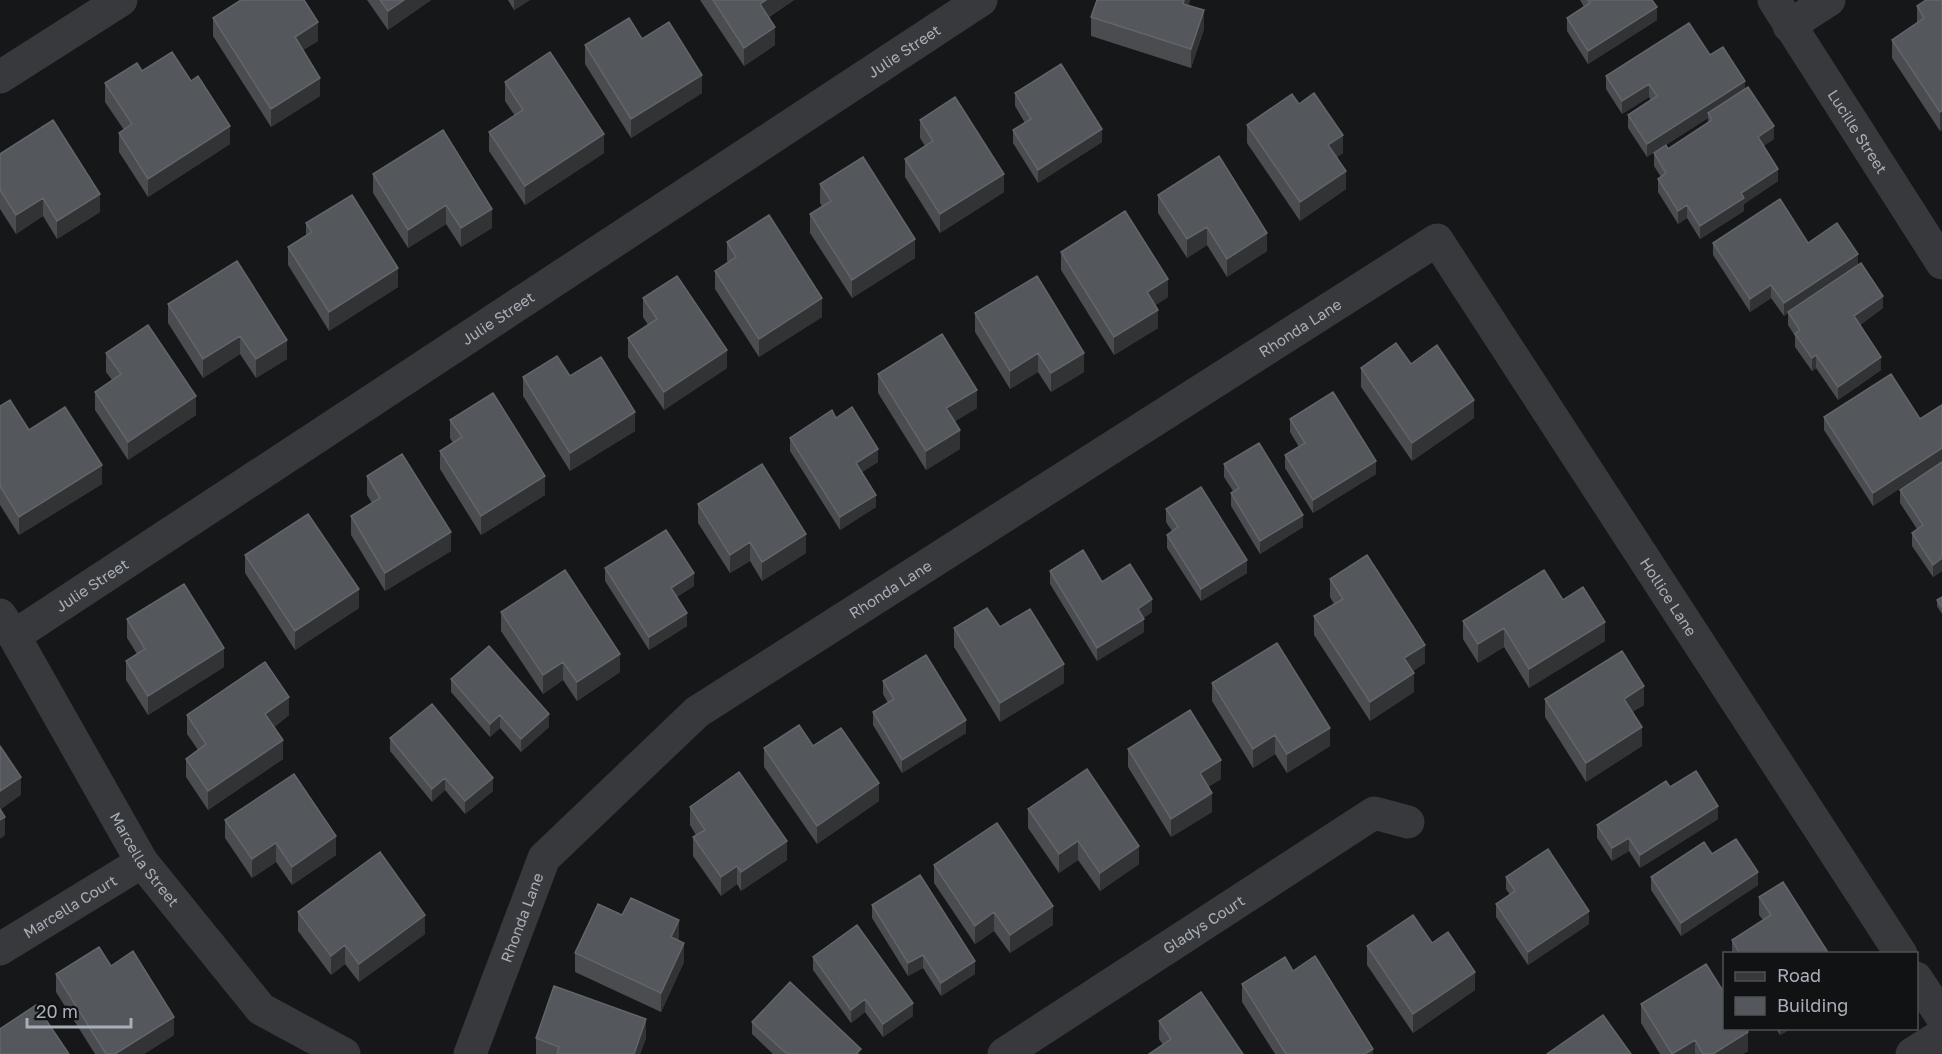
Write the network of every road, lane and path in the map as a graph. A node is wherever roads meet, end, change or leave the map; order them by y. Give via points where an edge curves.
1 (120, 0) edge
2 (981, 0) edge
3 (1829, 0) edge
4 (1781, 13) edge
5 (0, 77) edge
6 (1437, 240) joint
7 (1942, 263) edge
8 (7, 626) edge
9 (1408, 822) dead end
10 (142, 862) junction
11 (0, 949) edge
12 (1900, 952) edge
13 (1918, 980) edge
14 (1942, 1017) edge
15 (1942, 1035) edge
16 (344, 1054) edge
17 (470, 1054) edge
18 (1004, 1054) edge
19 (1912, 1054) edge

1 - 5 street
2 - 8 street, Julie Street
3 - 4 street
4 - 7 street, Lucille Street
6 - 12 street, Hollice Lane
6 - 17 street, Rhonda Lane via 697,712 543,858
8 - 10 street, Marcella Street
9 - 18 street, Gladys Court via 1374,813
10 - 11 street, Marcella Court
10 - 16 street, Marcella Street via 261,1009
13 - 14 street
15 - 19 street

